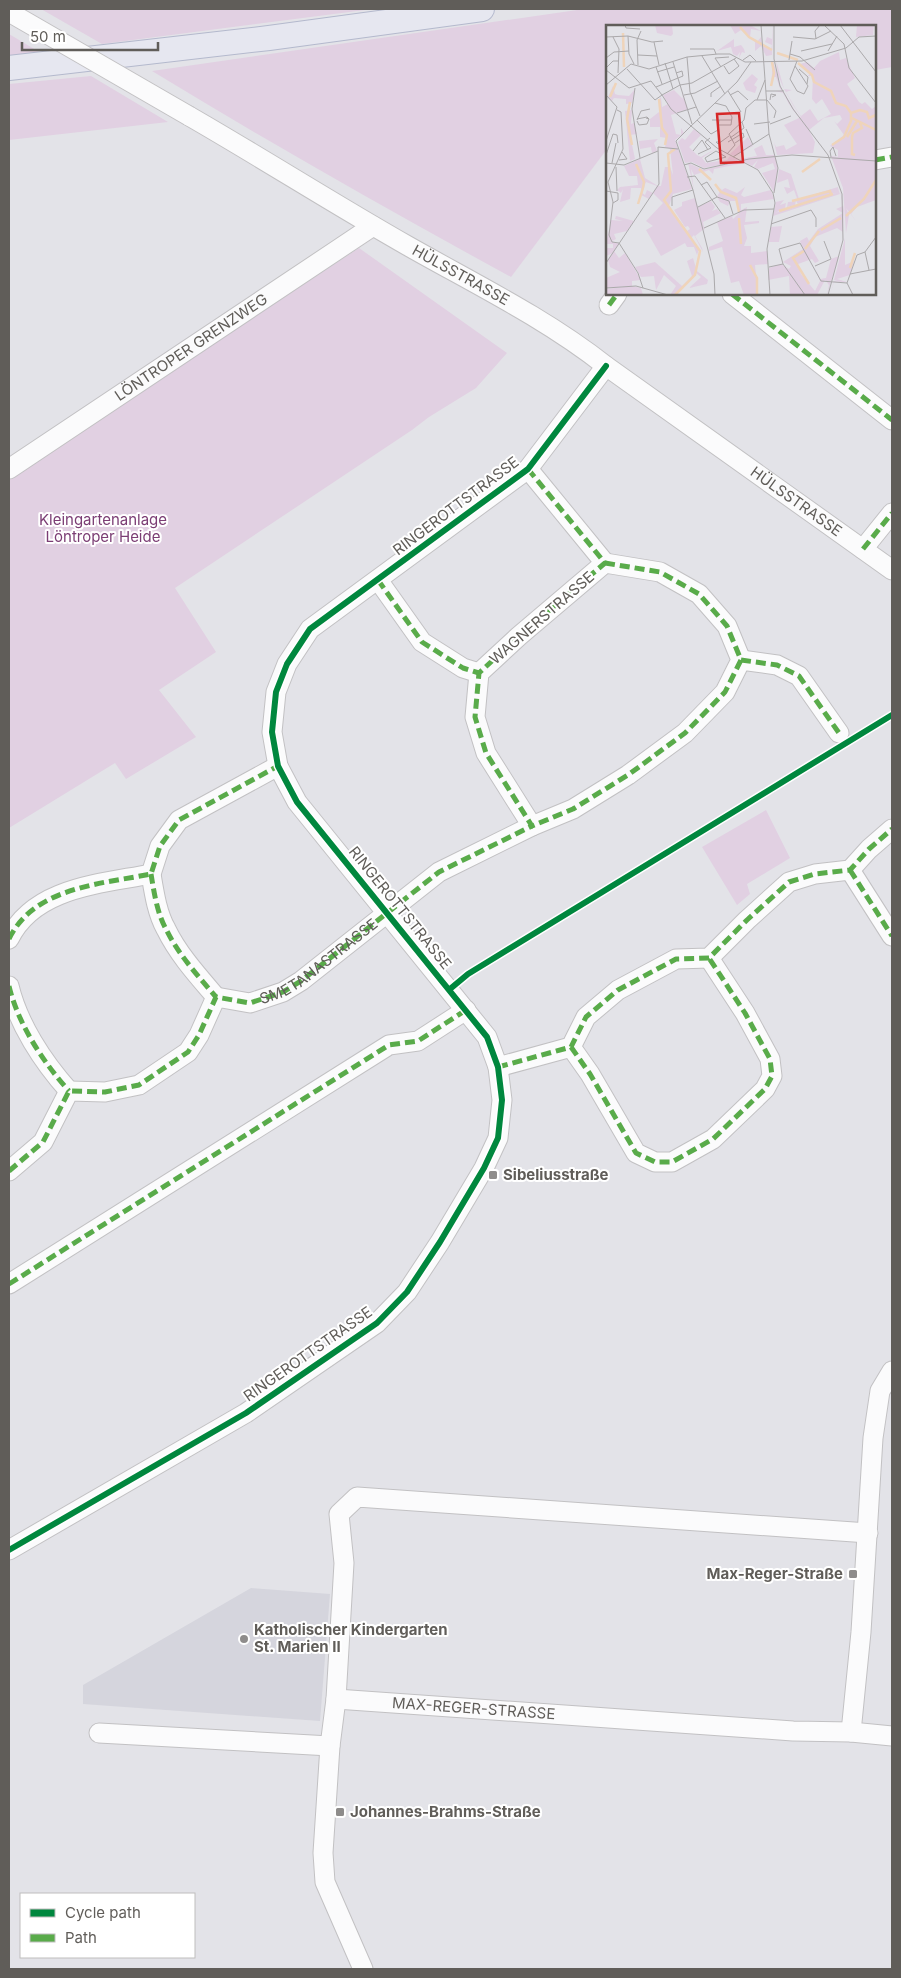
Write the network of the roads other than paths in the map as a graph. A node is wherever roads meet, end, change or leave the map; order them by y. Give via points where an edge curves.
1 (482, 9) edge
2 (9, 12) edge
3 (9, 68) edge
4 (892, 157) edge
5 (876, 160) edge
6 (373, 226) junction
7 (733, 295) edge
8 (606, 366) junction
9 (892, 420) edge
10 (9, 468) edge
11 (528, 469) junction
12 (892, 513) edge
13 (864, 550) junction
14 (605, 563) junction
15 (892, 570) edge
16 (378, 580) junction
17 (741, 660) junction
18 (479, 674) junction
19 (839, 734) dead end
20 (278, 766) junction
21 (532, 826) junction
22 (892, 829) edge
23 (850, 870) junction
24 (150, 874) junction
25 (387, 913) junction
26 (892, 936) edge
27 (9, 939) edge
28 (709, 958) junction
29 (9, 986) edge
30 (216, 997) junction
31 (466, 1010) junction
32 (571, 1047) junction
33 (498, 1067) junction
34 (69, 1092) junction
35 (9, 1171) edge
36 (9, 1284) edge
37 (892, 1371) edge
38 (868, 1533) junction
39 (9, 1550) edge
40 (336, 1698) junction
41 (851, 1732) junction
42 (99, 1733) dead end
43 (892, 1736) edge
44 (330, 1746) junction
45 (363, 1969) edge

1 - 3 main road
2 - 6 street, HÜLSSTRASSE, bridge
4 - 5 street
6 - 8 street, HÜLSSTRASSE via 551,327
6 - 10 street, LÖNTROPER GRENZWEG
7 - 9 street
8 - 11 street, RINGEROTTSTRASSE
8 - 13 street, HÜLSSTRASSE
11 - 14 street, WAGNERSTRASSE
11 - 16 street, RINGEROTTSTRASSE
12 - 13 street
13 - 15 street, HÜLSSTRASSE
14 - 17 street, WAGNERSTRASSE via 660,572 699,594 727,626
14 - 18 street, WAGNERSTRASSE
16 - 18 street, WAGNERSTRASSE via 422,642 463,668
16 - 20 street, RINGEROTTSTRASSE via 310,630 287,664 276,692 272,732
17 - 19 street via 777,665 798,676
17 - 21 street via 725,692 685,733 628,776 573,809
18 - 21 street, WAGNERSTRASSE via 475,717 486,753
20 - 24 street via 179,820 160,846
20 - 25 street, RINGEROTTSTRASSE via 297,802
21 - 25 street via 439,872
22 - 23 street
23 - 26 street
23 - 28 street via 814,874 789,882
24 - 27 street via 64,892 33,909 15,925
24 - 30 street via 165,929
25 - 30 street, SMETANASTRASSE via 283,992 250,1003
25 - 31 street, RINGEROTTSTRASSE
28 - 32 street via 676,959 618,990 586,1018
28 - 32 street via 770,1059 772,1076 765,1089 712,1140 672,1162 655,1162 636,1153
29 - 34 street via 16,1012 54,1074
30 - 34 street via 188,1052 139,1085 105,1092
31 - 33 street, RINGEROTTSTRASSE via 487,1037
31 - 36 street via 418,1041 389,1045
32 - 33 street
33 - 39 street, RINGEROTTSTRASSE via 502,1100 498,1138 484,1168 407,1292 377,1323 246,1413
34 - 35 street via 43,1142
37 - 38 street via 880,1391 873,1438
38 - 40 street via 357,1497 339,1514 344,1563
38 - 41 street
40 - 41 street, MAX-REGER-STRASSE via 793,1731
40 - 44 street
41 - 43 street, MAX-REGER-STRASSE
42 - 44 street
44 - 45 street via 322,1853 325,1882

